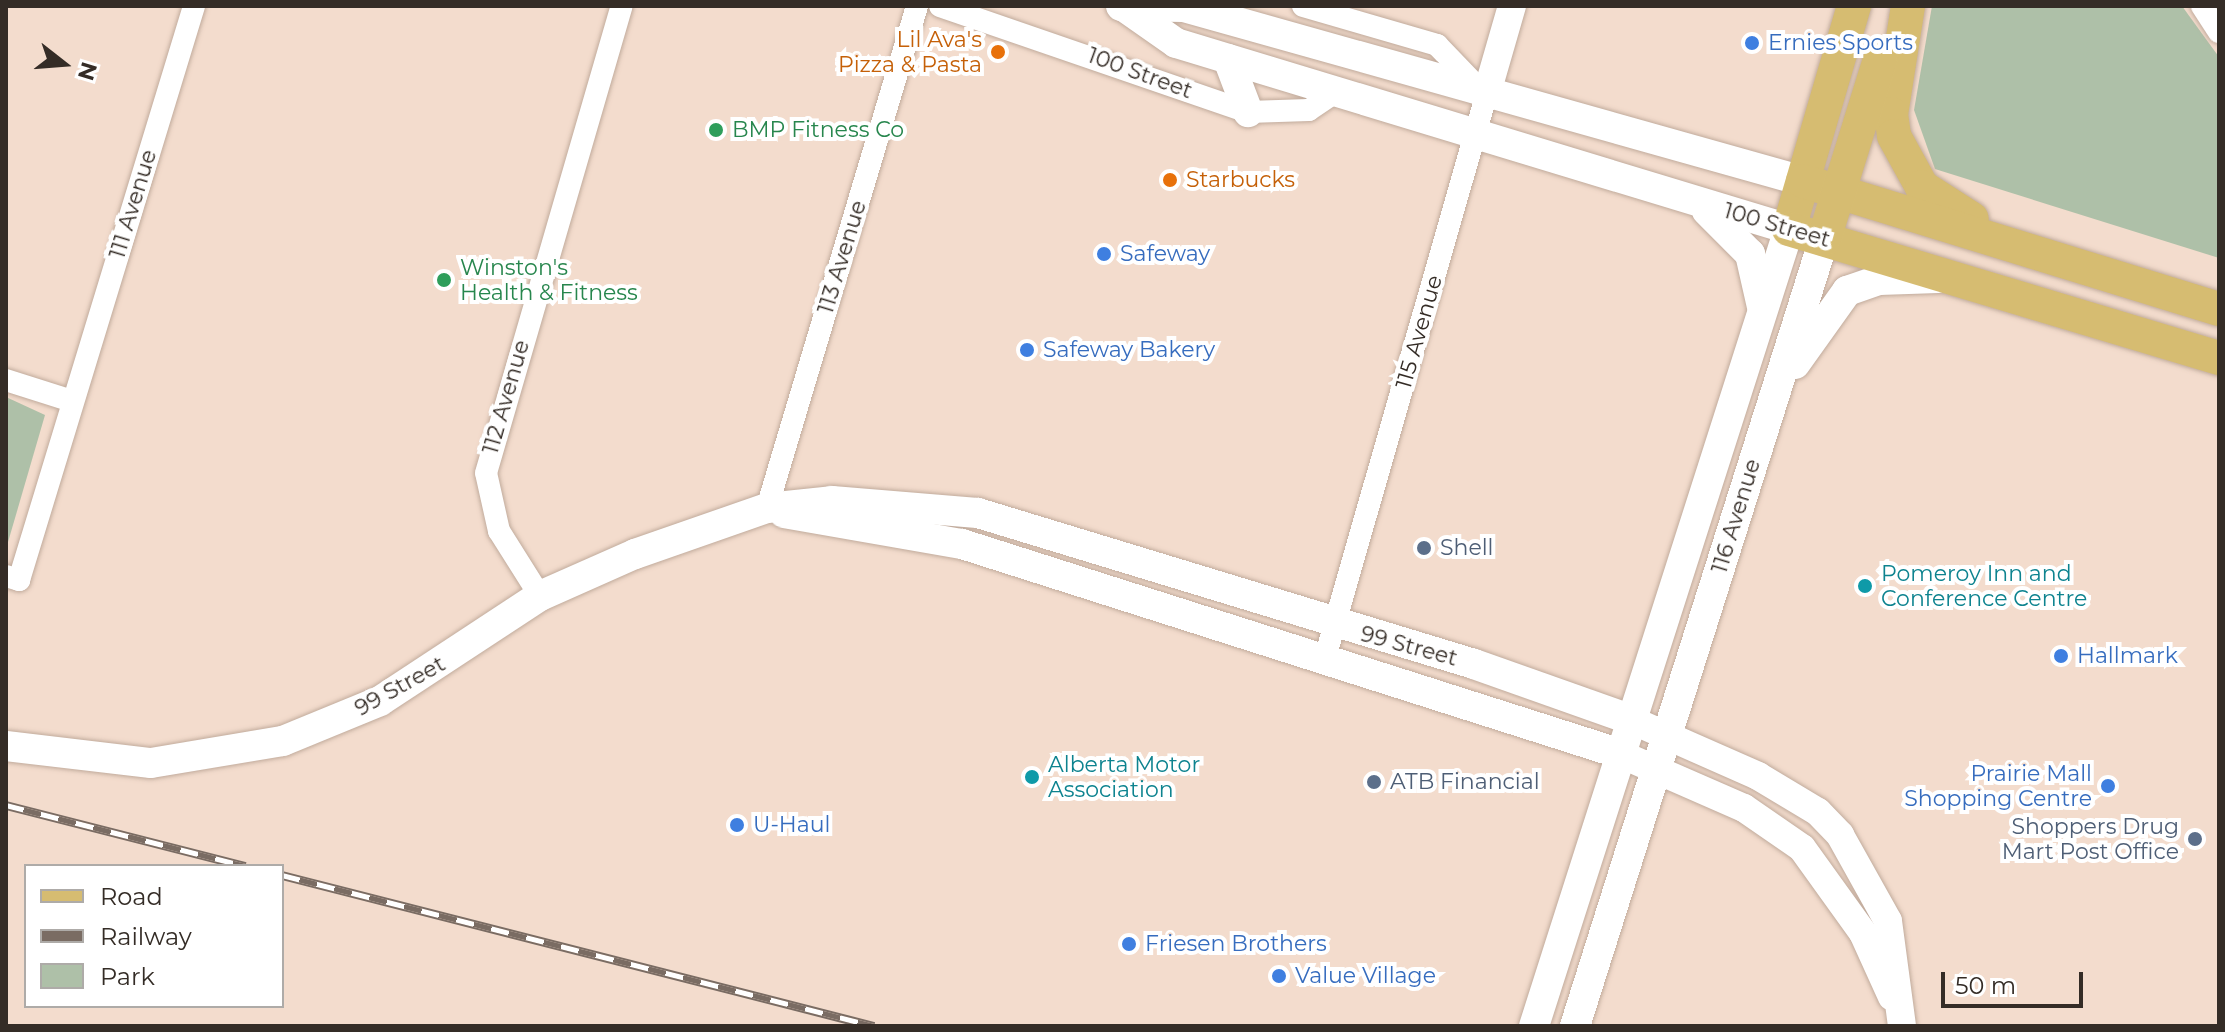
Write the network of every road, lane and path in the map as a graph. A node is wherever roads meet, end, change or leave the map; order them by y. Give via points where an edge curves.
1 (194, 6) edge
2 (622, 6) edge
3 (917, 6) edge
4 (940, 6) edge
5 (1303, 6) edge
6 (1512, 6) edge
7 (1854, 6) edge
8 (1897, 6) edge
9 (1908, 6) edge
10 (2202, 6) edge
11 (1123, 7) edge
12 (2219, 32) edge
13 (1228, 59) junction
14 (1337, 91) junction
15 (1486, 96) junction
16 (1248, 112) junction
17 (1476, 139) junction
18 (1803, 181) junction
19 (1839, 192) junction
20 (1685, 198) junction
21 (1789, 229) junction
22 (1824, 239) junction
23 (2023, 250) junction
24 (1948, 277) junction
25 (1763, 309) junction
26 (2219, 309) edge
27 (2219, 358) edge
28 (6, 380) edge
29 (72, 401) junction
30 (1771, 403) junction
31 (767, 508) junction
32 (6, 576) edge
33 (540, 596) junction
34 (1334, 625) junction
35 (1325, 658) junction
36 (1629, 719) junction
37 (1670, 736) junction
38 (6, 746) edge
39 (1618, 753) junction
40 (1658, 770) junction
41 (1900, 1018) edge
42 (1534, 1026) edge
43 (1575, 1026) edge

1 - 29 street, 111 Avenue
2 - 33 street, 112 Avenue via 486,473 499,531
3 - 31 street, 113 Avenue
4 - 16 street, 100 Street
5 - 15 street via 1437,45
6 - 15 street, 115 Avenue
7 - 18 main road, 116 Avenue
8 - 19 main road, 116 Avenue
9 - 23 main road via 1891,114 1900,155 1934,199
10 - 12 street
11 - 13 main road, 100 Street via 1176,43
11 - 15 main road, 100 Street via 1184,7
13 - 14 main road, 100 Street
13 - 16 main road
14 - 16 street, 100 Street via 1309,110
14 - 17 main road, 100 Street
15 - 17 street, 115 Avenue
15 - 18 main road, 100 Street
17 - 20 main road, 100 Street
17 - 34 street, 115 Avenue
18 - 19 main road, 100 Street
18 - 21 main road, 116 Avenue
19 - 22 main road, 116 Avenue
19 - 23 main road, 100 Street
20 - 21 main road, 100 Street
20 - 25 main road via 1736,234 1758,276
21 - 22 main road, 100 Street
21 - 25 main road, 116 Avenue
22 - 24 main road, 100 Street
22 - 30 main road, 116 Avenue
23 - 26 main road, 100 Street
24 - 27 main road, 100 Street
24 - 30 main road via 1879,280 1847,291
25 - 36 main road, 116 Avenue
28 - 29 street
29 - 32 street, 111 Avenue via 19,580
30 - 37 main road, 116 Avenue
31 - 33 main road, 99 Street
31 - 34 main road, 99 Street via 866,501 978,513
31 - 35 main road, 99 Street via 841,528 962,544
33 - 38 main road, 99 Street via 391,695 283,741 151,763
34 - 35 street, 115 Avenue
34 - 36 main road, 99 Street via 1474,664
35 - 39 main road, 99 Street
36 - 37 street, 99 Street
36 - 39 main road, 116 Avenue
37 - 40 main road, 116 Avenue
37 - 41 street, 99 Street via 1793,796 1840,835 1888,921
39 - 40 street, 99 Street
39 - 42 main road, 116 Avenue
40 - 41 street, 99 Street via 1744,808 1802,848 1863,933
40 - 43 main road, 116 Avenue

